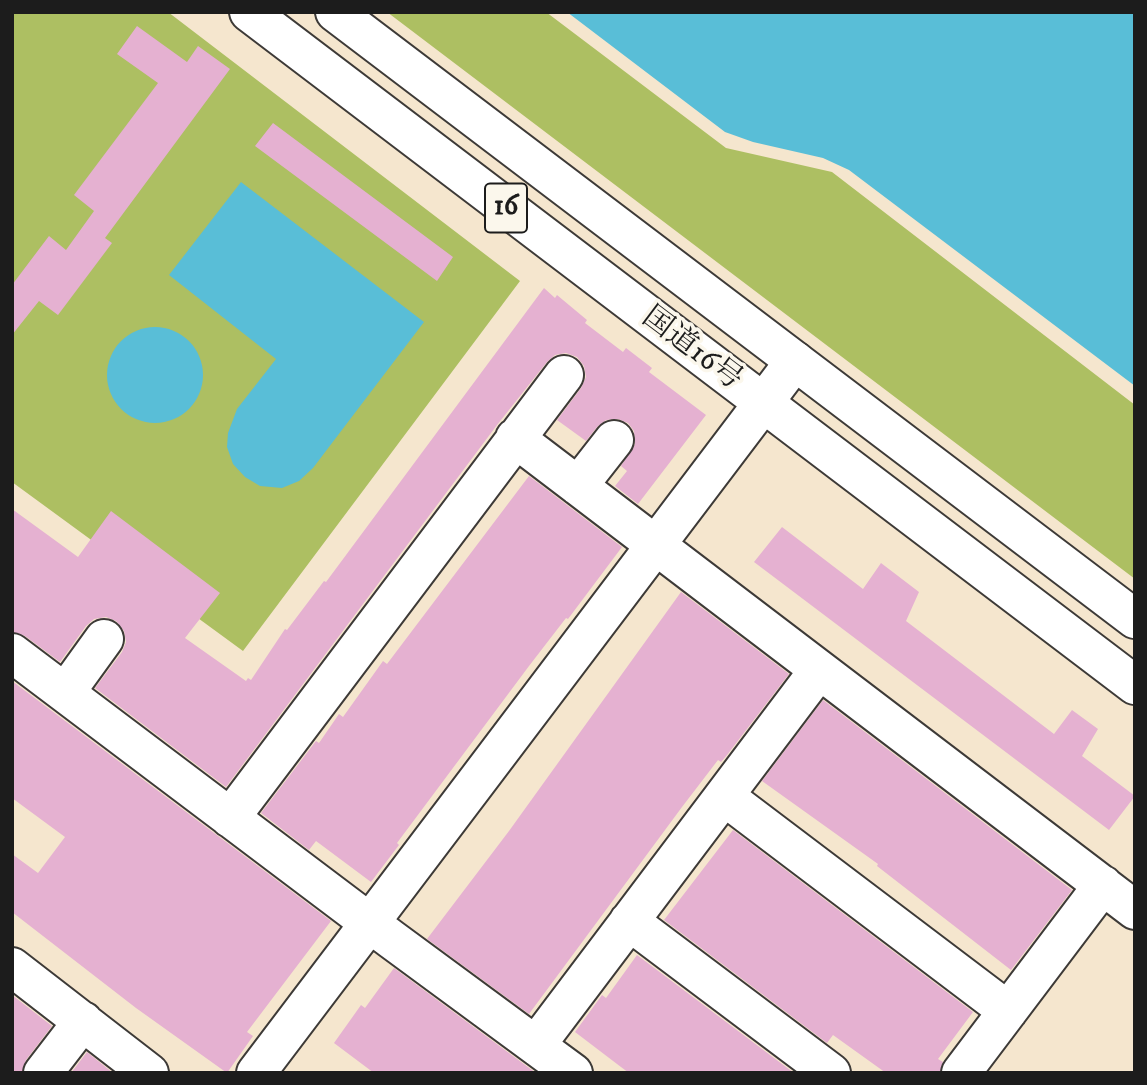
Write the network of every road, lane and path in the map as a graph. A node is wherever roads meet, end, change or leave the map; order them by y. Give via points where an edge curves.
1 (249, 12) edge
2 (335, 12) edge
3 (795, 361) junction
4 (564, 375) dead end
5 (763, 404) junction
6 (515, 438) junction
7 (614, 440) dead end
8 (578, 486) junction
9 (656, 545) junction
10 (1135, 619) edge
11 (104, 639) dead end
12 (12, 653) edge
13 (818, 670) junction
14 (1135, 685) edge
15 (65, 693) junction
16 (724, 796) junction
17 (230, 818) junction
18 (1103, 886) junction
19 (1135, 910) edge
20 (629, 921) junction
21 (369, 923) junction
22 (12, 967) edge
23 (1008, 1011) junction
24 (83, 1021) junction
25 (536, 1045) junction
26 (43, 1073) edge
27 (149, 1073) edge
28 (256, 1073) edge
29 (573, 1073) edge
30 (831, 1073) edge
31 (961, 1073) edge

1 - 5 main road, 国道16号 / 16
2 - 3 main road, 国道16号 / 16
3 - 5 main road
3 - 10 main road, 国道16号 / 16
4 - 6 main road
5 - 9 main road
5 - 14 main road, 国道16号 / 16
6 - 8 main road
6 - 17 main road
7 - 8 main road
8 - 9 main road
9 - 13 main road
9 - 21 main road
11 - 15 main road
12 - 15 main road
13 - 16 main road
13 - 18 main road
15 - 17 main road
16 - 20 main road
16 - 23 main road
17 - 21 main road
18 - 19 main road
18 - 23 main road
20 - 25 main road
20 - 30 main road
21 - 25 main road
21 - 28 main road
22 - 24 main road
23 - 31 main road
24 - 26 main road
24 - 27 main road
25 - 29 main road

